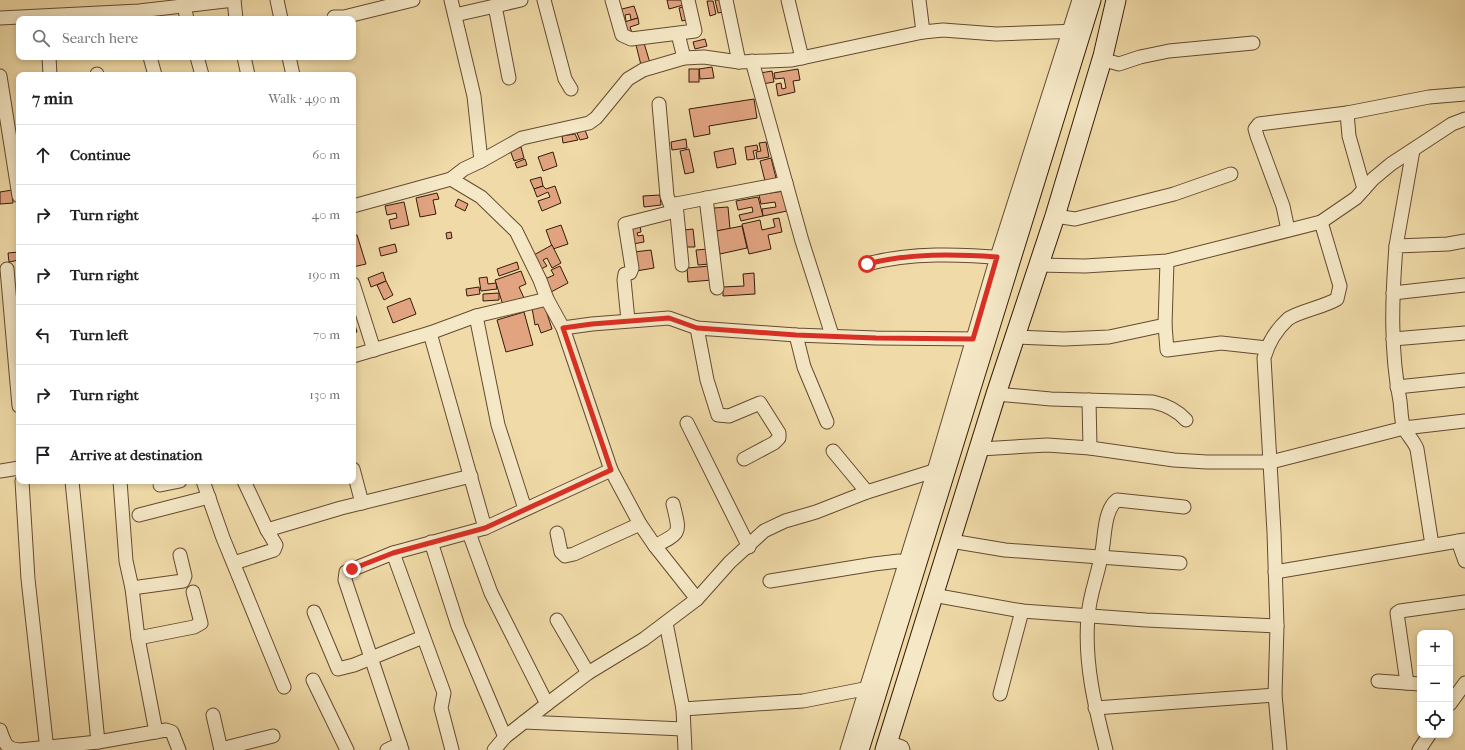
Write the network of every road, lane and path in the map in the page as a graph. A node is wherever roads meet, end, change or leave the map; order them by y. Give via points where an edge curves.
1 (234, 0) edge
2 (277, 0) edge
3 (413, 0) edge
4 (451, 0) edge
5 (521, 0) edge
6 (544, 0) edge
7 (612, 0) edge
8 (688, 0) edge
9 (726, 0) edge
10 (788, 0) edge
11 (919, 0) edge
12 (1079, 0) edge
13 (1091, 0) edge
14 (1116, 0) edge
15 (495, 6) junction
16 (186, 13) edge
17 (140, 15) edge
18 (455, 15) junction
19 (93, 16) edge
20 (236, 16) edge
21 (280, 16) edge
22 (344, 16) edge
23 (0, 18) edge
24 (16, 18) edge
25 (1076, 31) junction
26 (923, 32) junction
27 (678, 34) junction
28 (1252, 43) dead end
29 (1102, 56) junction
30 (684, 58) junction
31 (802, 58) junction
32 (49, 60) edge
33 (151, 60) edge
34 (198, 60) edge
35 (245, 60) edge
36 (290, 60) edge
37 (745, 62) junction
38 (50, 72) edge
39 (154, 72) edge
40 (201, 72) edge
41 (247, 72) edge
42 (292, 72) edge
43 (0, 76) edge
44 (510, 78) dead end
45 (571, 89) dead end
46 (1465, 94) edge
47 (659, 104) dead end
48 (1347, 113) junction
49 (1465, 119) edge
50 (1412, 150) junction
51 (15, 151) edge
52 (481, 161) junction
53 (16, 162) edge
54 (1231, 174) dead end
55 (451, 179) junction
56 (786, 182) junction
57 (1364, 189) junction
58 (706, 198) junction
59 (356, 205) edge
60 (674, 207) junction
61 (1055, 216) junction
62 (1321, 222) junction
63 (1288, 230) junction
64 (1465, 242) edge
65 (1396, 246) junction
66 (1004, 258) junction
67 (1167, 261) junction
68 (867, 264) dead end
69 (682, 265) dead end
70 (1037, 265) junction
71 (9, 269) edge
72 (1465, 285) edge
73 (718, 288) dead end
74 (356, 293) edge
75 (1393, 293) junction
76 (547, 299) junction
77 (476, 316) junction
78 (628, 320) junction
79 (1165, 325) junction
80 (563, 328) junction
81 (697, 328) junction
82 (430, 333) junction
83 (1465, 333) edge
84 (796, 335) junction
85 (832, 335) junction
86 (1016, 337) junction
87 (980, 339) junction
88 (1393, 339) junction
89 (1267, 348) junction
90 (374, 350) junction
91 (356, 355) edge
92 (16, 365) edge
93 (1465, 380) edge
94 (1397, 387) junction
95 (996, 394) junction
96 (1089, 400) junction
97 (1186, 420) dead end
98 (1465, 421) edge
99 (827, 422) dead end
100 (687, 423) dead end
101 (1404, 428) junction
102 (1090, 448) junction
103 (980, 449) junction
104 (833, 451) dead end
105 (744, 459) dead end
106 (1271, 462) junction
107 (16, 468) edge
108 (940, 469) junction
109 (611, 470) junction
110 (0, 471) edge
111 (471, 476) junction
112 (356, 480) edge
113 (22, 484) edge
114 (72, 484) edge
115 (120, 484) edge
116 (165, 484) edge
117 (204, 484) edge
118 (245, 484) edge
119 (160, 485) dead end
120 (868, 492) junction
121 (210, 497) junction
122 (362, 503) junction
123 (673, 504) dead end
124 (1184, 507) dead end
125 (525, 509) junction
126 (139, 515) dead end
127 (640, 524) junction
128 (485, 528) junction
129 (266, 530) junction
130 (469, 533) junction
131 (557, 533) dead end
132 (1461, 540) edge
133 (951, 541) junction
134 (431, 542) junction
135 (1432, 545) junction
136 (655, 546) junction
137 (748, 546) junction
138 (393, 553) junction
139 (180, 555) dead end
140 (1101, 557) junction
141 (1465, 561) edge
142 (234, 563) junction
143 (1180, 563) dead end
144 (911, 564) junction
145 (1276, 572) junction
146 (770, 581) dead end
147 (132, 588) junction
148 (193, 592) dead end
149 (933, 596) junction
150 (697, 598) junction
151 (1465, 602) edge
152 (1022, 611) junction
153 (314, 612) dead end
154 (1088, 616) junction
155 (557, 620) dead end
156 (666, 623) junction
157 (1277, 626) junction
158 (423, 637) junction
159 (138, 638) junction
160 (371, 658) junction
161 (588, 673) junction
162 (313, 680) dead end
163 (1378, 681) dead end
164 (1414, 684) edge
165 (1459, 686) edge
166 (284, 687) dead end
167 (872, 688) junction
168 (1000, 694) dead end
169 (1276, 695) junction
170 (1451, 702) edge
171 (547, 704) junction
172 (1095, 708) junction
173 (683, 709) junction
174 (212, 715) dead end
175 (524, 722) junction
176 (683, 729) junction
177 (0, 730) edge
178 (156, 732) junction
179 (273, 736) dead end
180 (505, 736) junction
181 (1427, 738) edge
182 (98, 742) junction
183 (401, 747) edge
184 (892, 747) edge
185 (46, 748) edge
186 (1421, 749) edge
187 (179, 750) edge
188 (221, 750) edge
189 (347, 750) edge
190 (387, 750) edge
191 (452, 750) edge
192 (494, 750) edge
193 (685, 750) edge
194 (847, 750) edge
195 (859, 750) edge
196 (1106, 750) edge
197 (1280, 750) edge

1 - 16 street
1 - 20 street
2 - 21 street
3 - 22 street
4 - 18 street
5 - 15 street
6 - 45 street via 565,79
7 - 27 street via 622,35 626,38
8 - 27 street via 696,30
9 - 37 street
10 - 31 street
11 - 26 street
12 - 25 street
13 - 25 main road
14 - 29 main road
15 - 18 street
15 - 44 street
16 - 17 street
17 - 19 street
18 - 52 street via 474,96
23 - 24 street
25 - 26 street via 996,34 943,30
25 - 66 main road
26 - 31 street
27 - 30 street
28 - 29 street via 1169,51 1120,64 1108,61
29 - 61 main road
30 - 37 street via 704,57
30 - 52 street via 643,70 628,79 590,123 522,138
31 - 37 street
32 - 38 street
33 - 39 street
34 - 40 street
35 - 41 street
36 - 42 street
37 - 56 street
43 - 51 street
46 - 48 street via 1429,97
47 - 60 street via 667,196
48 - 57 street via 1349,136
48 - 63 street via 1259,124 1255,129 1283,206
49 - 50 street via 1452,124
50 - 57 street via 1391,164
50 - 65 street
51 - 53 street
52 - 55 street
54 - 61 street via 1174,194 1081,218
55 - 59 street
55 - 76 street via 481,197 516,231
56 - 58 street
56 - 85 street
57 - 62 street via 1338,212
58 - 60 street
58 - 73 street
60 - 69 street
60 - 78 street via 668,213 625,224 632,268 630,273 625,274 624,280
61 - 70 main road
62 - 63 street
62 - 89 street via 1340,286 1337,299 1289,318
63 - 67 street
64 - 65 street
65 - 75 street
66 - 68 street via 956,254 883,260
66 - 87 main road
67 - 70 street via 1085,266
67 - 79 street
70 - 86 main road
71 - 92 street
72 - 75 street
74 - 90 street
75 - 88 street
76 - 77 street
76 - 80 street
77 - 82 street
77 - 125 street via 498,425
78 - 80 street
78 - 81 street via 669,318
79 - 86 street via 1109,337
79 - 89 street via 1167,350 1222,343
80 - 109 street
81 - 84 street
81 - 105 street via 707,380 718,415 729,416 760,403 779,434 774,443
82 - 90 street
82 - 111 street
83 - 88 street
84 - 85 street
84 - 99 street via 804,367
85 - 87 street
86 - 95 main road
87 - 108 main road
88 - 94 street
89 - 106 street via 1264,358
90 - 91 street
93 - 94 street
94 - 101 street
95 - 96 street
95 - 103 main road
96 - 97 street via 1153,402 1167,405
96 - 102 street
98 - 101 street
100 - 137 street
101 - 106 street
101 - 135 street via 1414,440 1417,449
102 - 103 street via 1047,445
102 - 106 street via 1174,460
103 - 133 main road
104 - 120 street
106 - 145 street
107 - 110 street
108 - 120 street
108 - 144 main road
109 - 125 street
109 - 127 street
111 - 122 street
111 - 128 street
112 - 122 street
113 - 185 street via 28,579
114 - 182 street
115 - 147 street via 124,547
116 - 119 street
117 - 121 street
118 - 129 street
120 - 137 street via 785,521 764,531
121 - 126 street
121 - 142 street
122 - 129 street
123 - 136 street via 678,529 675,536
124 - 140 street via 1117,500 1112,504 1108,516
125 - 128 street
127 - 131 street via 565,556 560,552
127 - 136 street
128 - 130 street
129 - 142 street via 276,545 274,550
130 - 134 street
130 - 171 street via 491,593
132 - 135 street
132 - 141 street
133 - 140 street via 1005,550
133 - 149 main road
134 - 138 street
134 - 180 street via 458,626
135 - 145 street
136 - 150 street
137 - 150 street
138 - 158 street
138 - 160 street via 346,572 344,576
139 - 147 street via 185,576 183,581
140 - 143 street
140 - 154 street
142 - 166 street
144 - 146 street via 899,561 874,564
144 - 167 main road
145 - 157 street
147 - 159 street
148 - 159 street via 201,623 194,627
149 - 152 street
149 - 184 main road
150 - 156 street
151 - 164 street via 1397,613
152 - 154 street
152 - 168 street
153 - 160 street via 338,669
154 - 157 street
154 - 172 street via 1088,653
155 - 161 street
156 - 161 street
156 - 173 street
157 - 169 street
158 - 160 street
158 - 191 street via 444,693 441,708
159 - 178 street
160 - 183 street
161 - 171 street
162 - 189 street
163 - 164 street
165 - 170 street
167 - 173 street via 803,701
167 - 194 street
167 - 195 main road
169 - 172 street
169 - 197 street
171 - 175 street
172 - 196 street
173 - 176 street
174 - 188 street
175 - 176 street
175 - 180 street
176 - 193 street
177 - 185 street via 6,746 11,749
178 - 182 street
178 - 187 street via 172,732
179 - 188 street
180 - 192 street
181 - 186 street
182 - 185 street
183 - 190 street

